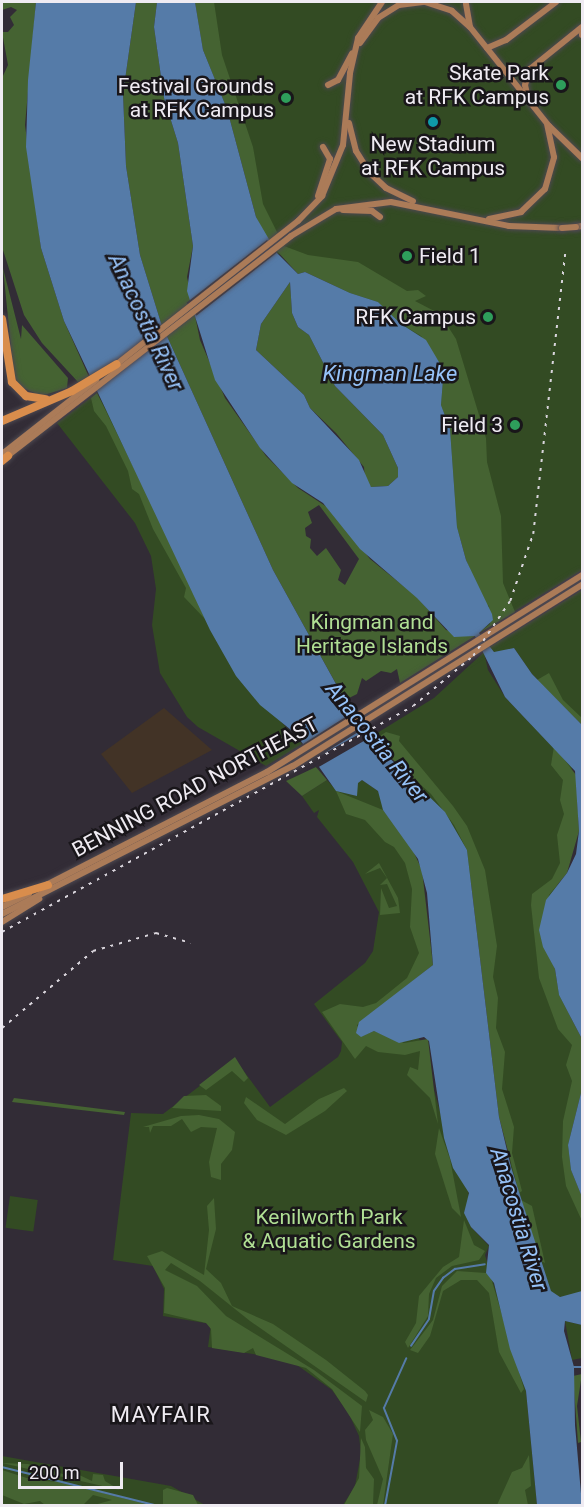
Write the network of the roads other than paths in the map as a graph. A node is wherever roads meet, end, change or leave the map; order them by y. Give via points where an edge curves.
1 (382, 2) edge
2 (556, 2) edge
3 (466, 4) dead end
4 (531, 14) dead end
5 (529, 22) junction
6 (470, 27) junction
7 (582, 27) edge
8 (364, 31) junction
9 (479, 37) junction
10 (498, 44) junction
11 (487, 48) junction
12 (355, 50) junction
13 (528, 74) junction
14 (328, 85) dead end
15 (517, 86) junction
16 (530, 101) junction
17 (348, 111) junction
18 (544, 119) junction
19 (556, 134) junction
20 (323, 147) dead end
21 (554, 147) junction
22 (582, 158) edge
23 (432, 208) junction
24 (307, 213) junction
25 (325, 214) junction
26 (380, 217) dead end
27 (486, 220) junction
28 (579, 226) edge
29 (289, 233) junction
30 (2, 319) edge
31 (117, 364) junction
32 (54, 398) junction
33 (2, 421) edge
34 (31, 434) junction
35 (3, 458) edge
36 (582, 575) edge
37 (582, 585) edge
38 (475, 647) junction
39 (51, 886) junction
40 (2, 899) edge
41 (2, 907) edge
42 (2, 914) edge
43 (2, 922) edge

1 - 8 main road
2 - 5 main road
3 - 6 main road
4 - 5 main road
5 - 10 main road
6 - 8 main road via 456,13 434,4 414,2 391,9
6 - 9 main road
7 - 13 main road
8 - 12 main road
9 - 10 main road
9 - 11 main road
10 - 11 main road
11 - 15 main road
12 - 14 main road via 338,80
12 - 17 main road
13 - 15 main road
13 - 16 main road via 525,88
15 - 16 main road
16 - 18 main road
17 - 23 main road via 354,145 369,172 394,193
17 - 24 main road via 335,171
18 - 19 main road
18 - 21 main road
19 - 21 main road
19 - 22 main road
20 - 24 main road via 330,159 320,191
21 - 27 main road via 553,170 545,189 529,207 510,216
23 - 25 main road via 377,201
23 - 27 main road
24 - 29 main road
25 - 26 main road via 361,210
25 - 29 main road
27 - 28 main road, bridge via 509,226
29 - 31 main road
29 - 34 main road
30 - 32 highway via 14,385 29,397
31 - 32 highway
31 - 34 main road
32 - 33 highway
34 - 35 main road
36 - 38 main road, BENNING ROAD NORTHEAST
37 - 38 main road, BENNING ROAD NORTHEAST via 490,642
38 - 39 main road, BENNING ROAD NORTHEAST via 288,760
38 - 39 main road, BENNING ROAD NORTHEAST via 293,766
39 - 40 highway
39 - 41 main road, BENNING ROAD NORTHEAST
39 - 42 main road, BENNING ROAD NORTHEAST
39 - 43 main road

